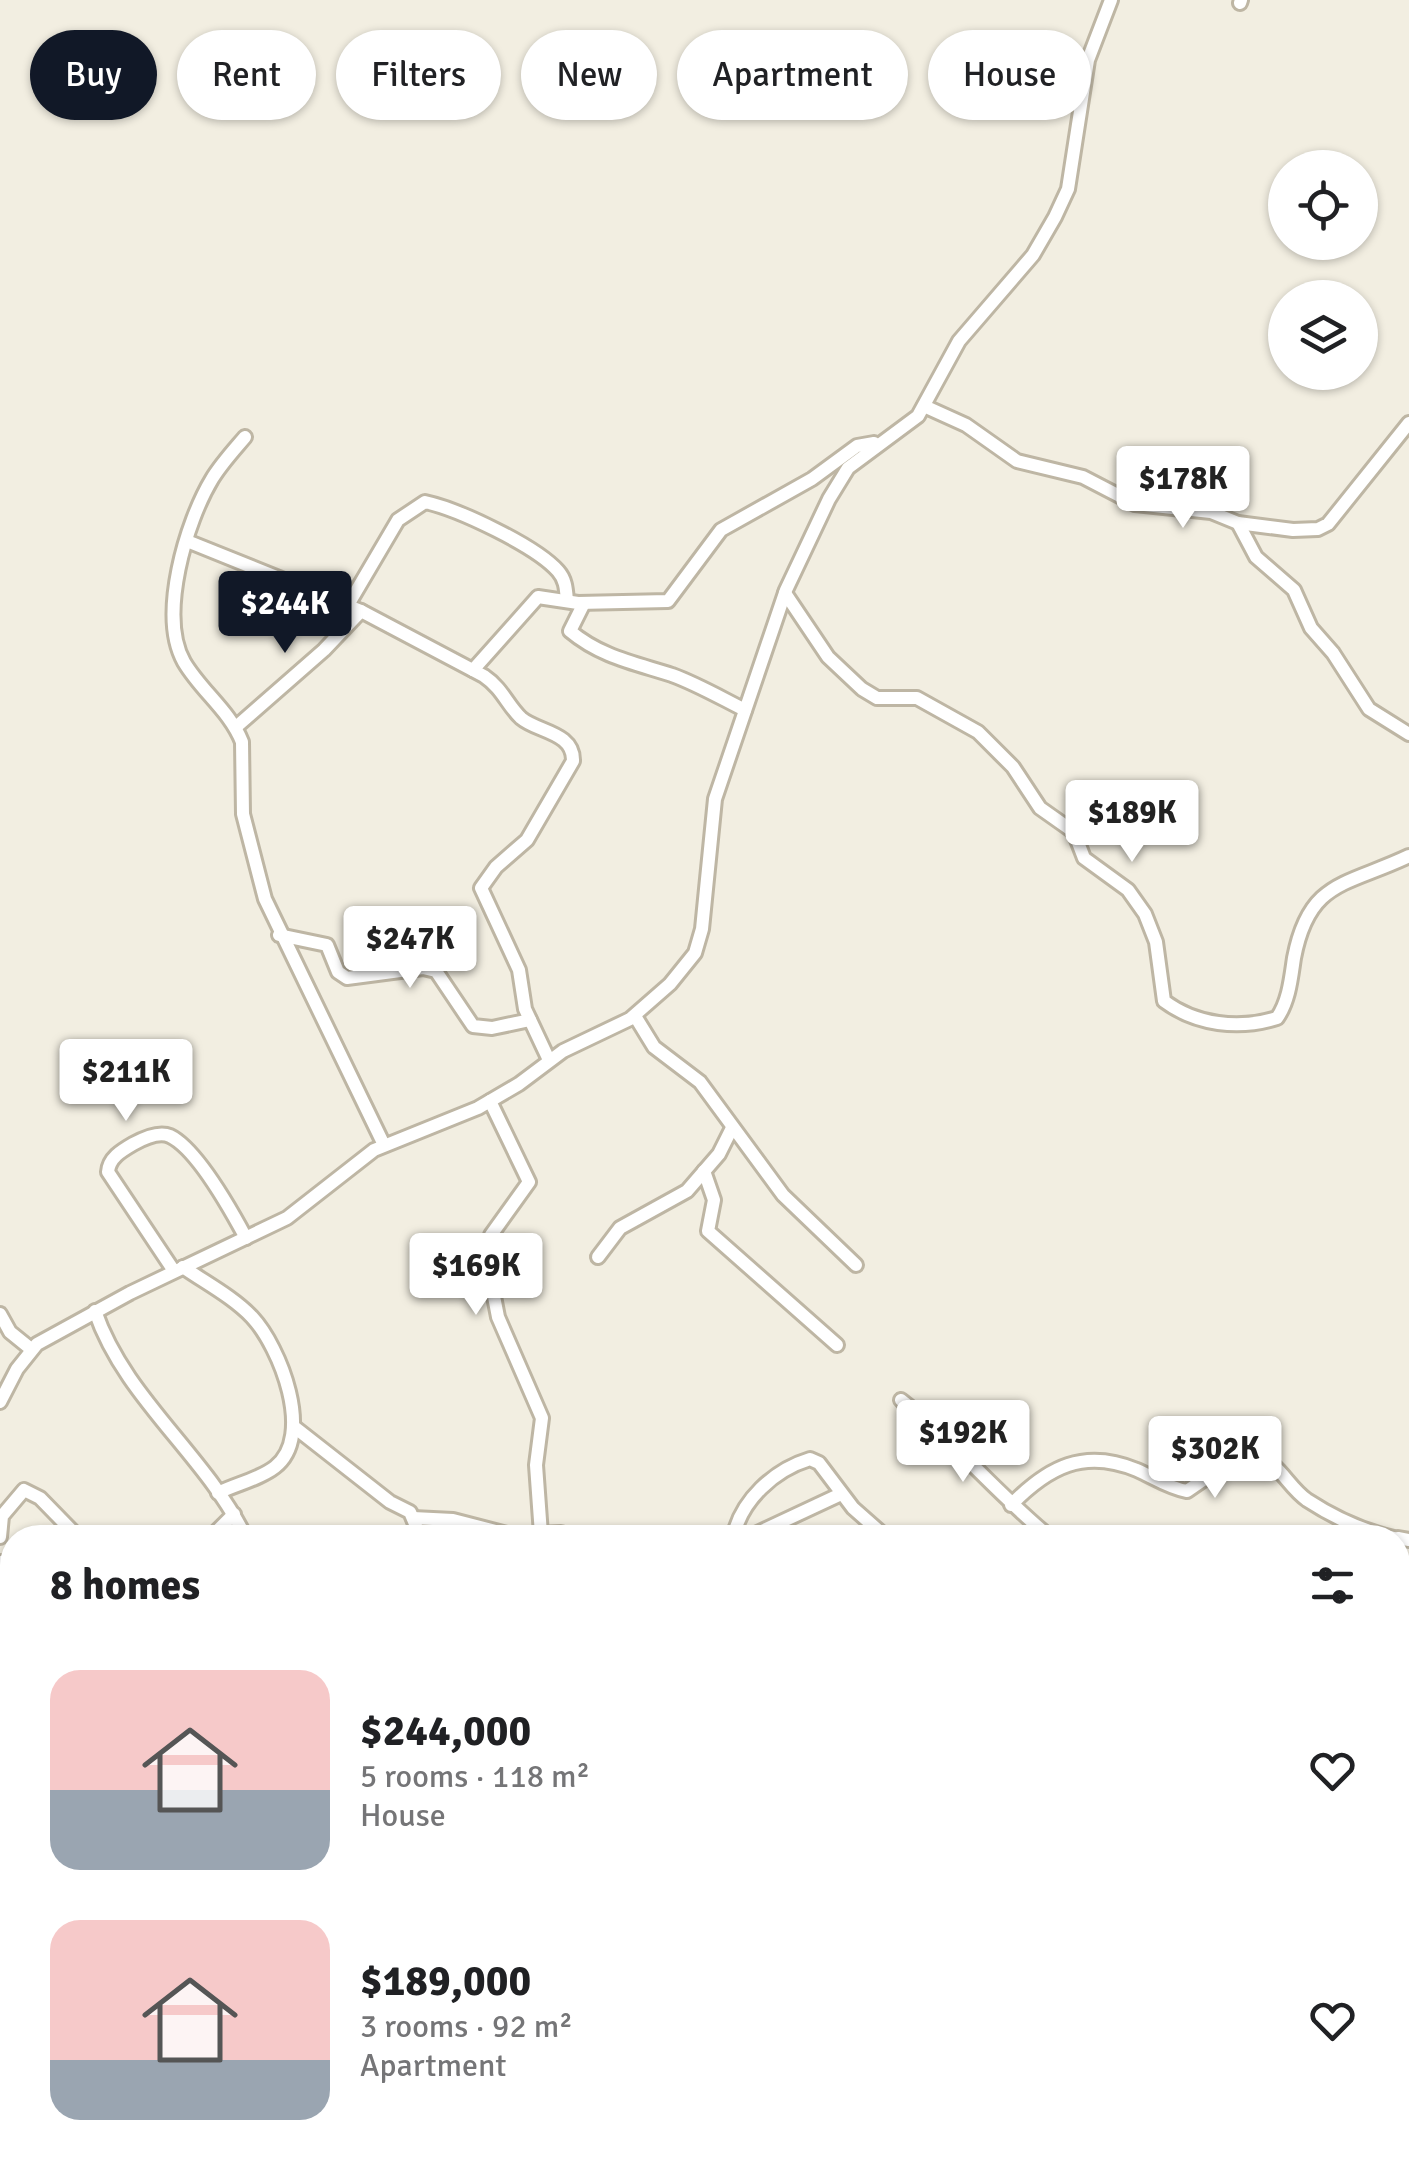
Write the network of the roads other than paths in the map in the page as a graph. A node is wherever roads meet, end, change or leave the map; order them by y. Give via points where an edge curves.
1 (1111, 0) edge
2 (924, 406) junction
3 (1409, 423) edge
4 (246, 437) dead end
5 (876, 444) junction
6 (1238, 522) junction
7 (187, 541) junction
8 (785, 593) junction
9 (567, 601) junction
10 (584, 603) junction
11 (354, 608) junction
12 (473, 670) junction
13 (745, 710) junction
14 (236, 727) junction
15 (1409, 734) edge
16 (1409, 856) edge
17 (279, 935) junction
18 (635, 1016) junction
19 (530, 1020) junction
20 (549, 1060) junction
21 (490, 1101) junction
22 (732, 1128) junction
23 (384, 1145) junction
24 (704, 1171) junction
25 (246, 1238) junction
26 (598, 1257) dead end
27 (856, 1264) dead end
28 (178, 1269) junction
29 (95, 1311) junction
30 (0, 1314) edge
31 (837, 1346) dead end
32 (31, 1349) junction
33 (902, 1400) dead end
34 (0, 1402) edge
35 (293, 1426) junction
36 (218, 1493) junction
37 (841, 1494) junction
38 (1011, 1504) junction
39 (234, 1514) junction
40 (413, 1518) junction
41 (2, 1525) edge
42 (66, 1525) edge
43 (223, 1525) edge
44 (240, 1525) edge
45 (416, 1525) edge
46 (474, 1525) edge
47 (540, 1525) edge
48 (736, 1525) edge
49 (775, 1525) edge
50 (872, 1525) edge
51 (1036, 1525) edge
52 (1356, 1525) edge

1 - 2 street via 1088,60 1064,201 1032,255 960,341
2 - 5 street
2 - 6 street via 1021,462 1083,477 1135,504 1211,512
3 - 6 street via 1325,526 1294,530
4 - 7 street via 211,480
5 - 8 street via 848,468 829,499
5 - 10 street via 857,446 721,530 668,601
6 - 15 street via 1256,557 1294,590 1310,627 1371,712
7 - 11 street
7 - 14 street via 176,590 175,643 204,693
8 - 13 street
8 - 16 street via 828,657 862,689 877,698 916,698 978,732 1002,756 1040,808 1074,832 1084,858 1138,902 1160,954 1164,1001 1186,1014 1233,1024 1277,1018 1312,905 1326,892
9 - 10 street
9 - 11 street via 564,580 544,559 424,502 398,520
9 - 12 street via 531,600
10 - 13 street via 570,631 590,646
11 - 12 street
11 - 14 street via 324,650
12 - 19 street via 501,688 522,719 554,733 574,756 527,840 481,888 519,970
13 - 18 street via 715,799 699,945
14 - 17 street via 247,836
17 - 19 street via 327,945 347,978 436,971 473,1026
17 - 23 street
18 - 20 street
18 - 22 street via 650,1043 695,1076
19 - 20 street
20 - 21 street
21 - 23 street
21 - 47 street via 529,1182 492,1234 490,1276 498,1317 543,1424 536,1465
22 - 24 street
22 - 27 street via 783,1195
23 - 25 street via 287,1218
24 - 26 street via 678,1198 618,1229
24 - 31 street via 714,1200 708,1230
25 - 28 street
25 - 28 street via 174,1138 142,1140 114,1157 108,1172
28 - 29 street
28 - 35 street via 240,1306 262,1330 282,1366
29 - 32 street
29 - 36 street via 120,1367
30 - 32 street
32 - 34 street
33 - 38 street
35 - 36 street via 276,1467
35 - 40 street
36 - 39 street
37 - 48 street via 819,1463 803,1461 760,1488
37 - 49 street
37 - 50 street
38 - 51 street
38 - 52 street via 1058,1467 1112,1462 1187,1491 1232,1460 1254,1455 1308,1500
39 - 43 street
39 - 44 street
40 - 45 street
40 - 46 street
41 - 42 street via 4,1511 24,1490

